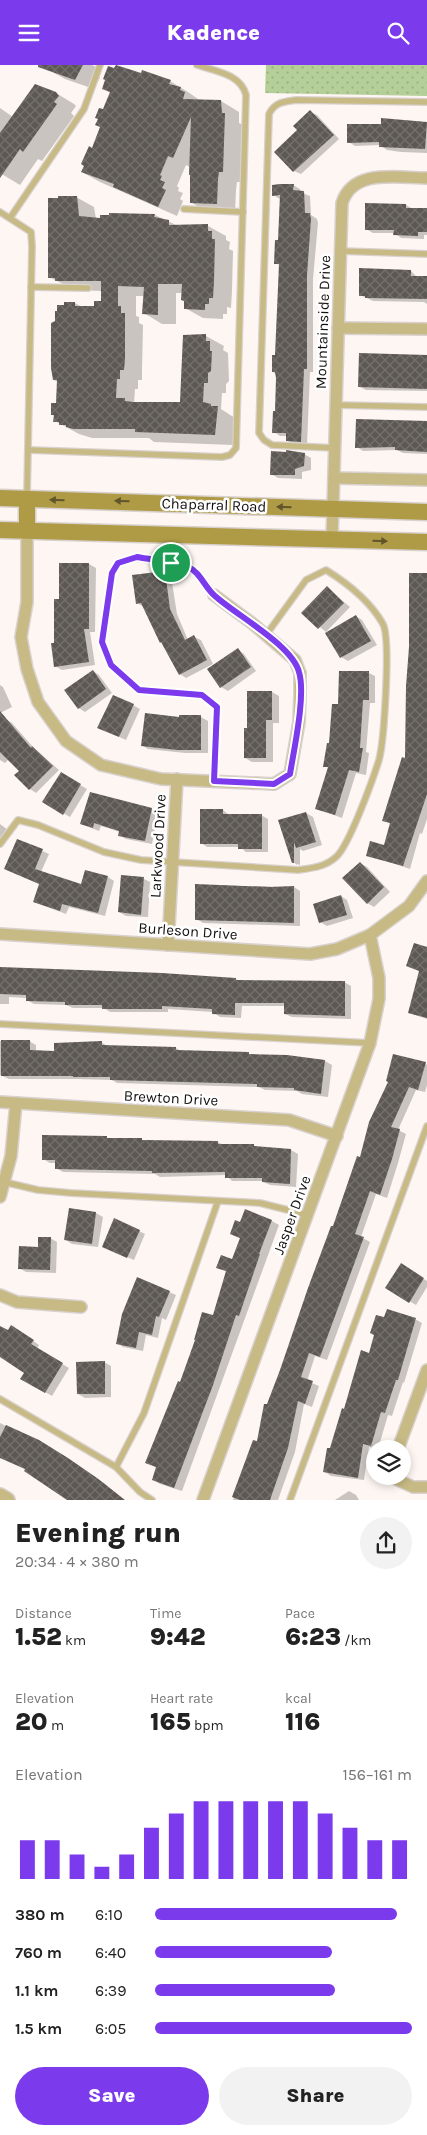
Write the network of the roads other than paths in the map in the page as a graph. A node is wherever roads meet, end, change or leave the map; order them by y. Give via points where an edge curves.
1 (100, 65) edge
2 (197, 65) edge
3 (427, 102) edge
4 (427, 178) edge
5 (184, 209) dead end
6 (0, 212) edge
7 (243, 212) junction
8 (10, 218) junction
9 (340, 251) junction
10 (427, 254) edge
11 (31, 287) junction
12 (88, 288) dead end
13 (338, 328) junction
14 (427, 329) edge
15 (336, 405) junction
16 (427, 407) edge
17 (335, 448) junction
18 (29, 450) junction
19 (334, 478) junction
20 (427, 480) edge
21 (0, 498) edge
22 (27, 499) junction
23 (333, 509) junction
24 (427, 512) edge
25 (0, 530) edge
26 (27, 531) junction
27 (332, 539) junction
28 (427, 542) edge
29 (214, 595) joint
30 (266, 635) junction
31 (177, 779) junction
32 (214, 781) junction
33 (0, 844) edge
34 (172, 862) junction
35 (427, 881) edge
36 (0, 934) edge
37 (370, 935) junction
38 (168, 945) junction
39 (0, 1025) edge
40 (370, 1043) junction
41 (0, 1103) edge
42 (16, 1103) junction
43 (427, 1126) edge
44 (337, 1136) junction
45 (4, 1182) junction
46 (0, 1197) edge
47 (218, 1201) junction
48 (308, 1215) junction
49 (0, 1295) edge
50 (81, 1307) dead end
51 (427, 1370) edge
52 (422, 1397) edge
53 (0, 1399) edge
54 (402, 1440) edge
55 (116, 1467) junction
56 (409, 1485) edge
57 (427, 1487) edge
58 (0, 1497) edge
59 (7, 1500) edge
60 (152, 1500) edge
61 (203, 1500) edge
62 (290, 1500) edge

1 - 8 lane via 84,109
2 - 7 lane via 238,80 245,90
3 - 17 lane via 296,100 273,106 269,114 259,433 272,445
4 - 9 street, Mountainside Drive via 371,178 349,188 342,203
5 - 7 lane
6 - 8 lane
7 - 18 lane via 234,452 222,457
8 - 11 lane via 31,232
9 - 10 lane
9 - 13 street, Mountainside Drive
11 - 12 lane
11 - 18 lane
13 - 14 street
13 - 15 street, Mountainside Drive
15 - 16 lane
15 - 17 street, Mountainside Drive
17 - 19 street, Mountainside Drive
18 - 22 lane
19 - 20 street
19 - 23 street, Mountainside Drive
21 - 22 main road, Chaparral Road
23 -> 22 main road, Chaparral Road
22 - 26 main road
23 - 24 main road, Chaparral Road
23 - 27 street, Mountainside Drive
25 - 26 main road, Chaparral Road
26 - 27 main road, Chaparral Road
26 - 31 street via 27,602 21,637 38,702 66,741 101,765 161,779
27 -> 28 main road, Chaparral Road
29 - 30 street
29 - 32 lane via 199,575 187,567 137,557 118,563 112,573 102,642 111,665 139,690 202,695 217,707
30 - 32 street via 295,660 300,673 299,722 290,774 274,784
30 - 34 lane via 306,580 326,569 348,584 384,625 387,647 379,759 348,840 337,856 323,867 298,870
31 - 32 street
31 - 34 street, Larkwood Drive
33 - 34 lane via 18,821 38,825 104,852 141,860
34 - 38 street, Larkwood Drive
35 - 37 street, Burleson Drive via 409,907
36 - 38 street, Burleson Drive
37 - 38 street, Burleson Drive via 337,949 310,954
37 - 40 street, Jasper Drive via 379,977 379,999
39 - 40 lane
40 - 44 street, Jasper Drive
41 - 42 street, Brewton Drive
42 - 44 street, Brewton Drive via 289,1120
42 - 45 street via 12,1147
43 - 62 lane
44 - 48 street, Jasper Drive
45 - 46 street
45 - 47 lane via 71,1193
47 - 48 lane via 260,1203
47 - 55 lane via 144,1413
48 - 61 street, Jasper Drive
49 - 50 street via 17,1302
51 - 52 street
52 - 54 street
53 - 55 lane
55 - 60 lane
56 - 57 street
58 - 59 street

